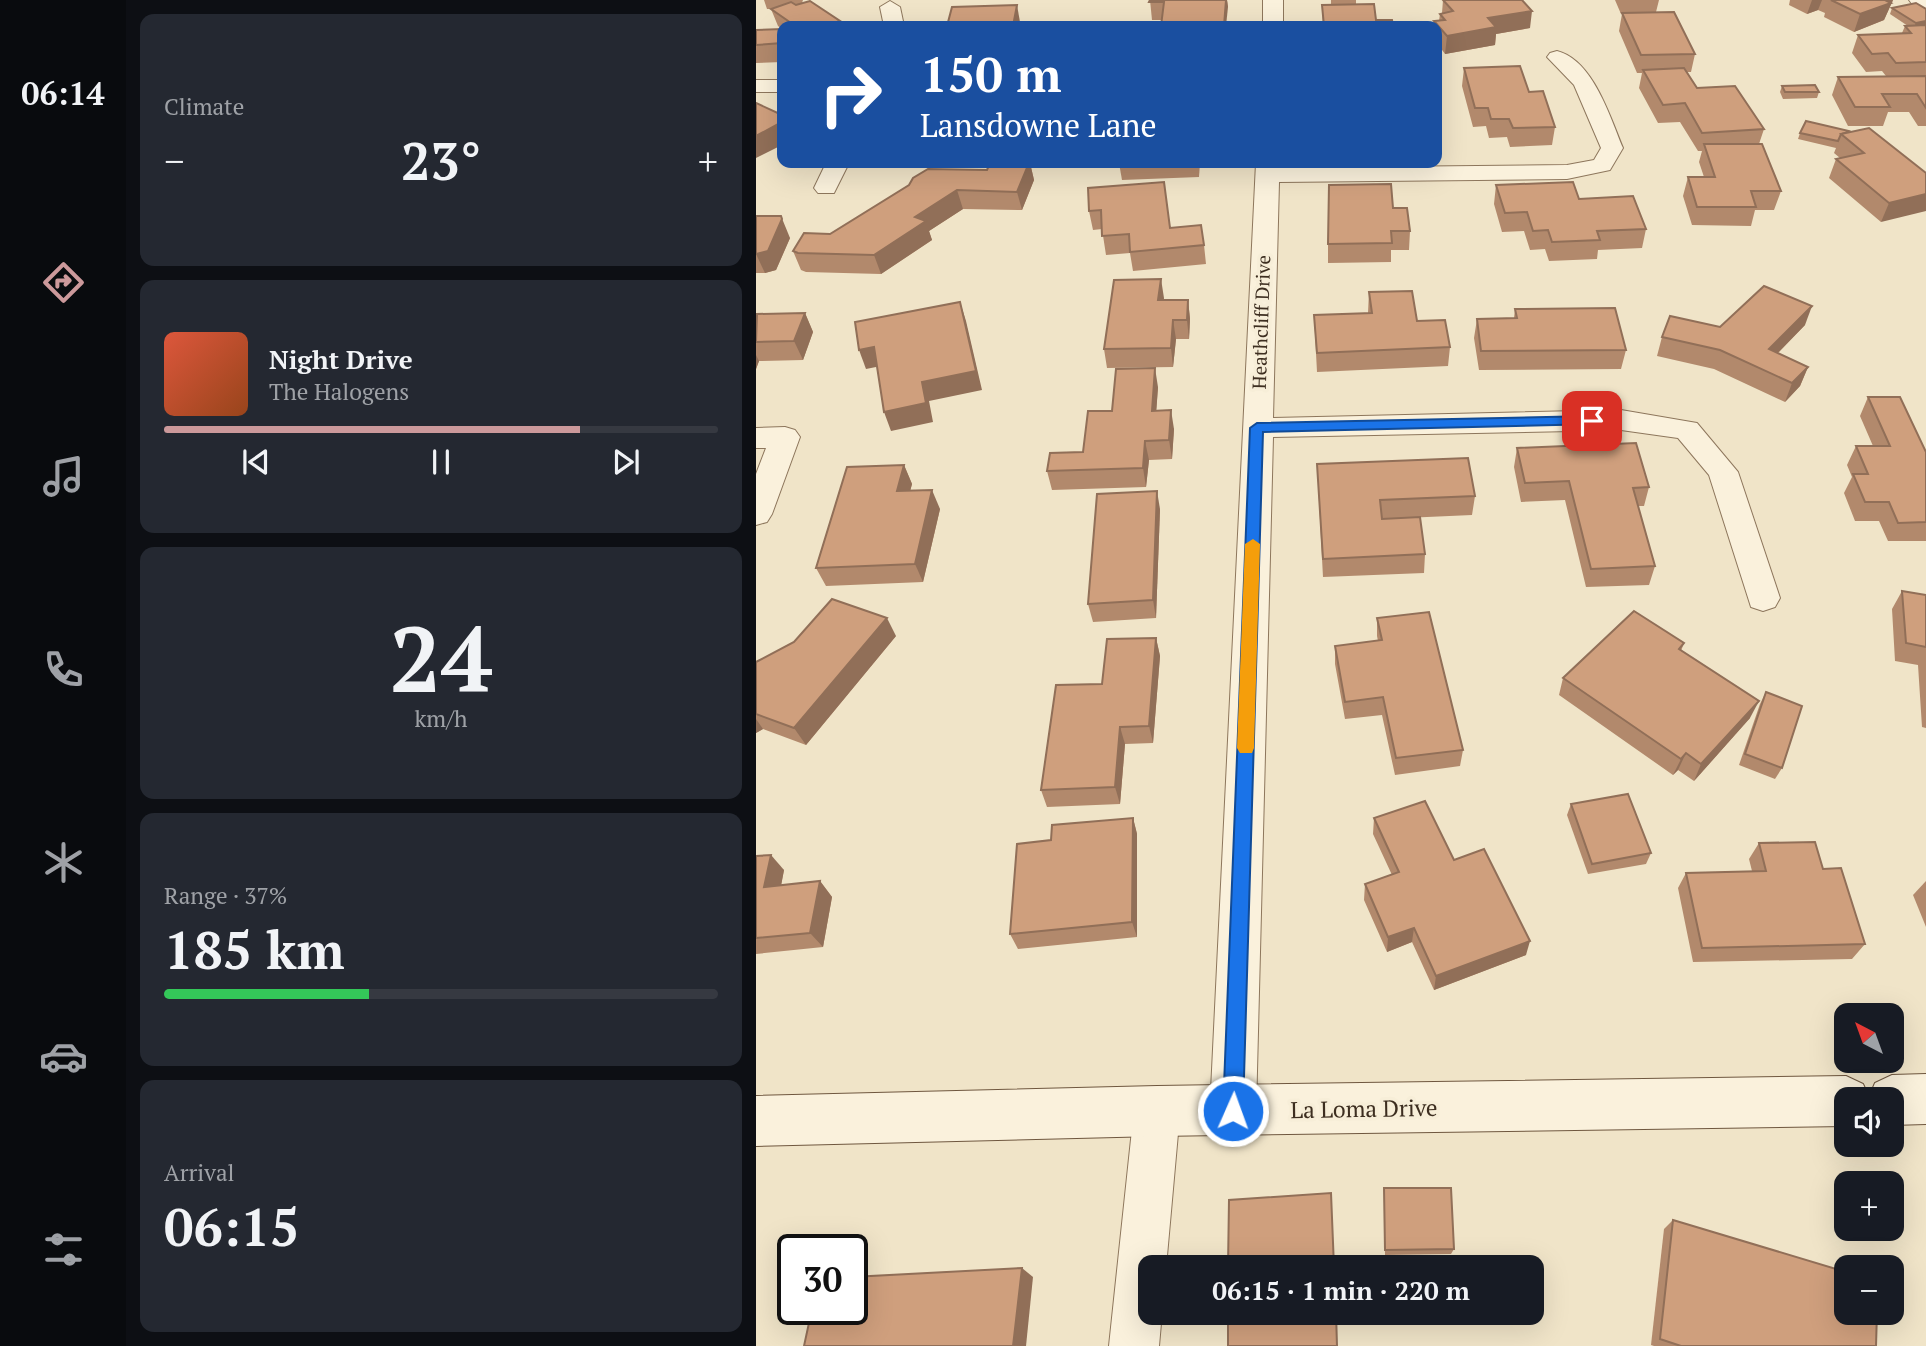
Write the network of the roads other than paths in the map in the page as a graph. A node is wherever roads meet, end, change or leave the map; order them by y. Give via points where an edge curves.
1 (1273, 0) edge
2 (1919, 0) edge
3 (1926, 3) edge
4 (1273, 21) edge
5 (1557, 57) dead end
6 (756, 86) edge
7 (777, 86) edge
8 (835, 168) edge
9 (1268, 169) edge
10 (826, 188) dead end
11 (1257, 428) junction
12 (756, 438) edge
13 (756, 514) edge
14 (1763, 598) dead end
15 (1926, 1099) edge
16 (1904, 1100) edge
17 (1834, 1101) edge
18 (1157, 1111) junction
19 (1233, 1111) junction
20 (756, 1121) edge
21 (1134, 1346) edge

1 - 4 street
2 - 3 street
5 - 9 street via 1584,82 1612,148 1602,165 1567,172
6 - 7 street
8 - 10 street
9 - 11 street, Heathcliff Drive
11 - 14 street via 1620,420 1687,430 1723,472
11 - 19 street, Heathcliff Drive
12 - 13 street via 785,437
15 - 16 main road
17 - 19 main road, La Loma Drive
18 - 19 main road, La Loma Drive
18 - 20 main road, La Loma Drive
18 - 21 street

